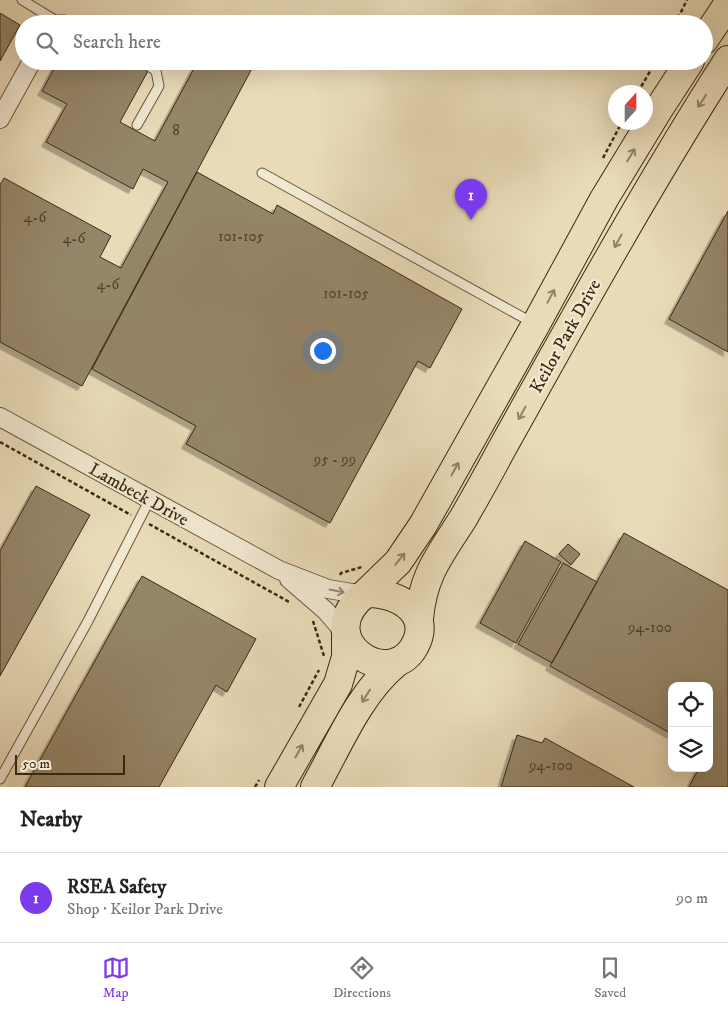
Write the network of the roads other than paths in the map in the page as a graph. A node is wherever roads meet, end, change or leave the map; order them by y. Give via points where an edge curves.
1 (22, 0) edge
2 (728, 4) edge
3 (44, 15) edge
4 (713, 26) edge
5 (728, 60) edge
6 (27, 70) edge
7 (155, 70) edge
8 (684, 70) edge
9 (0, 119) edge
10 (137, 124) dead end
11 (262, 173) dead end
12 (536, 324) junction
13 (0, 417) edge
14 (150, 499) junction
15 (279, 570) junction
16 (356, 593) junction
17 (419, 619) junction
18 (346, 635) junction
19 (395, 664) junction
20 (0, 779) edge
21 (269, 783) edge
22 (315, 787) edge

1 - 3 lane
2 - 4 main road
5 -> 17 main road, Keilor Park Drive via 627,226 472,503 436,561 426,580
6 - 9 street
7 - 10 lane via 159,86
12 -> 8 main road, Keilor Park Drive via 604,199
11 - 12 lane
16 -> 12 main road, Keilor Park Drive via 398,562 423,526
13 - 14 street, Lambeck Drive
14 - 15 street, Lambeck Drive
14 - 20 lane via 88,621
15 -> 16 street, Lambeck Drive
15 - 18 street, Lambeck Drive via 317,616
16 - 17 main road via 387,594 412,610
16 - 18 main road
17 - 19 main road via 414,647
18 - 19 main road via 359,655 368,661
21 -> 18 main road via 338,684 346,657
19 -> 22 main road via 366,695

